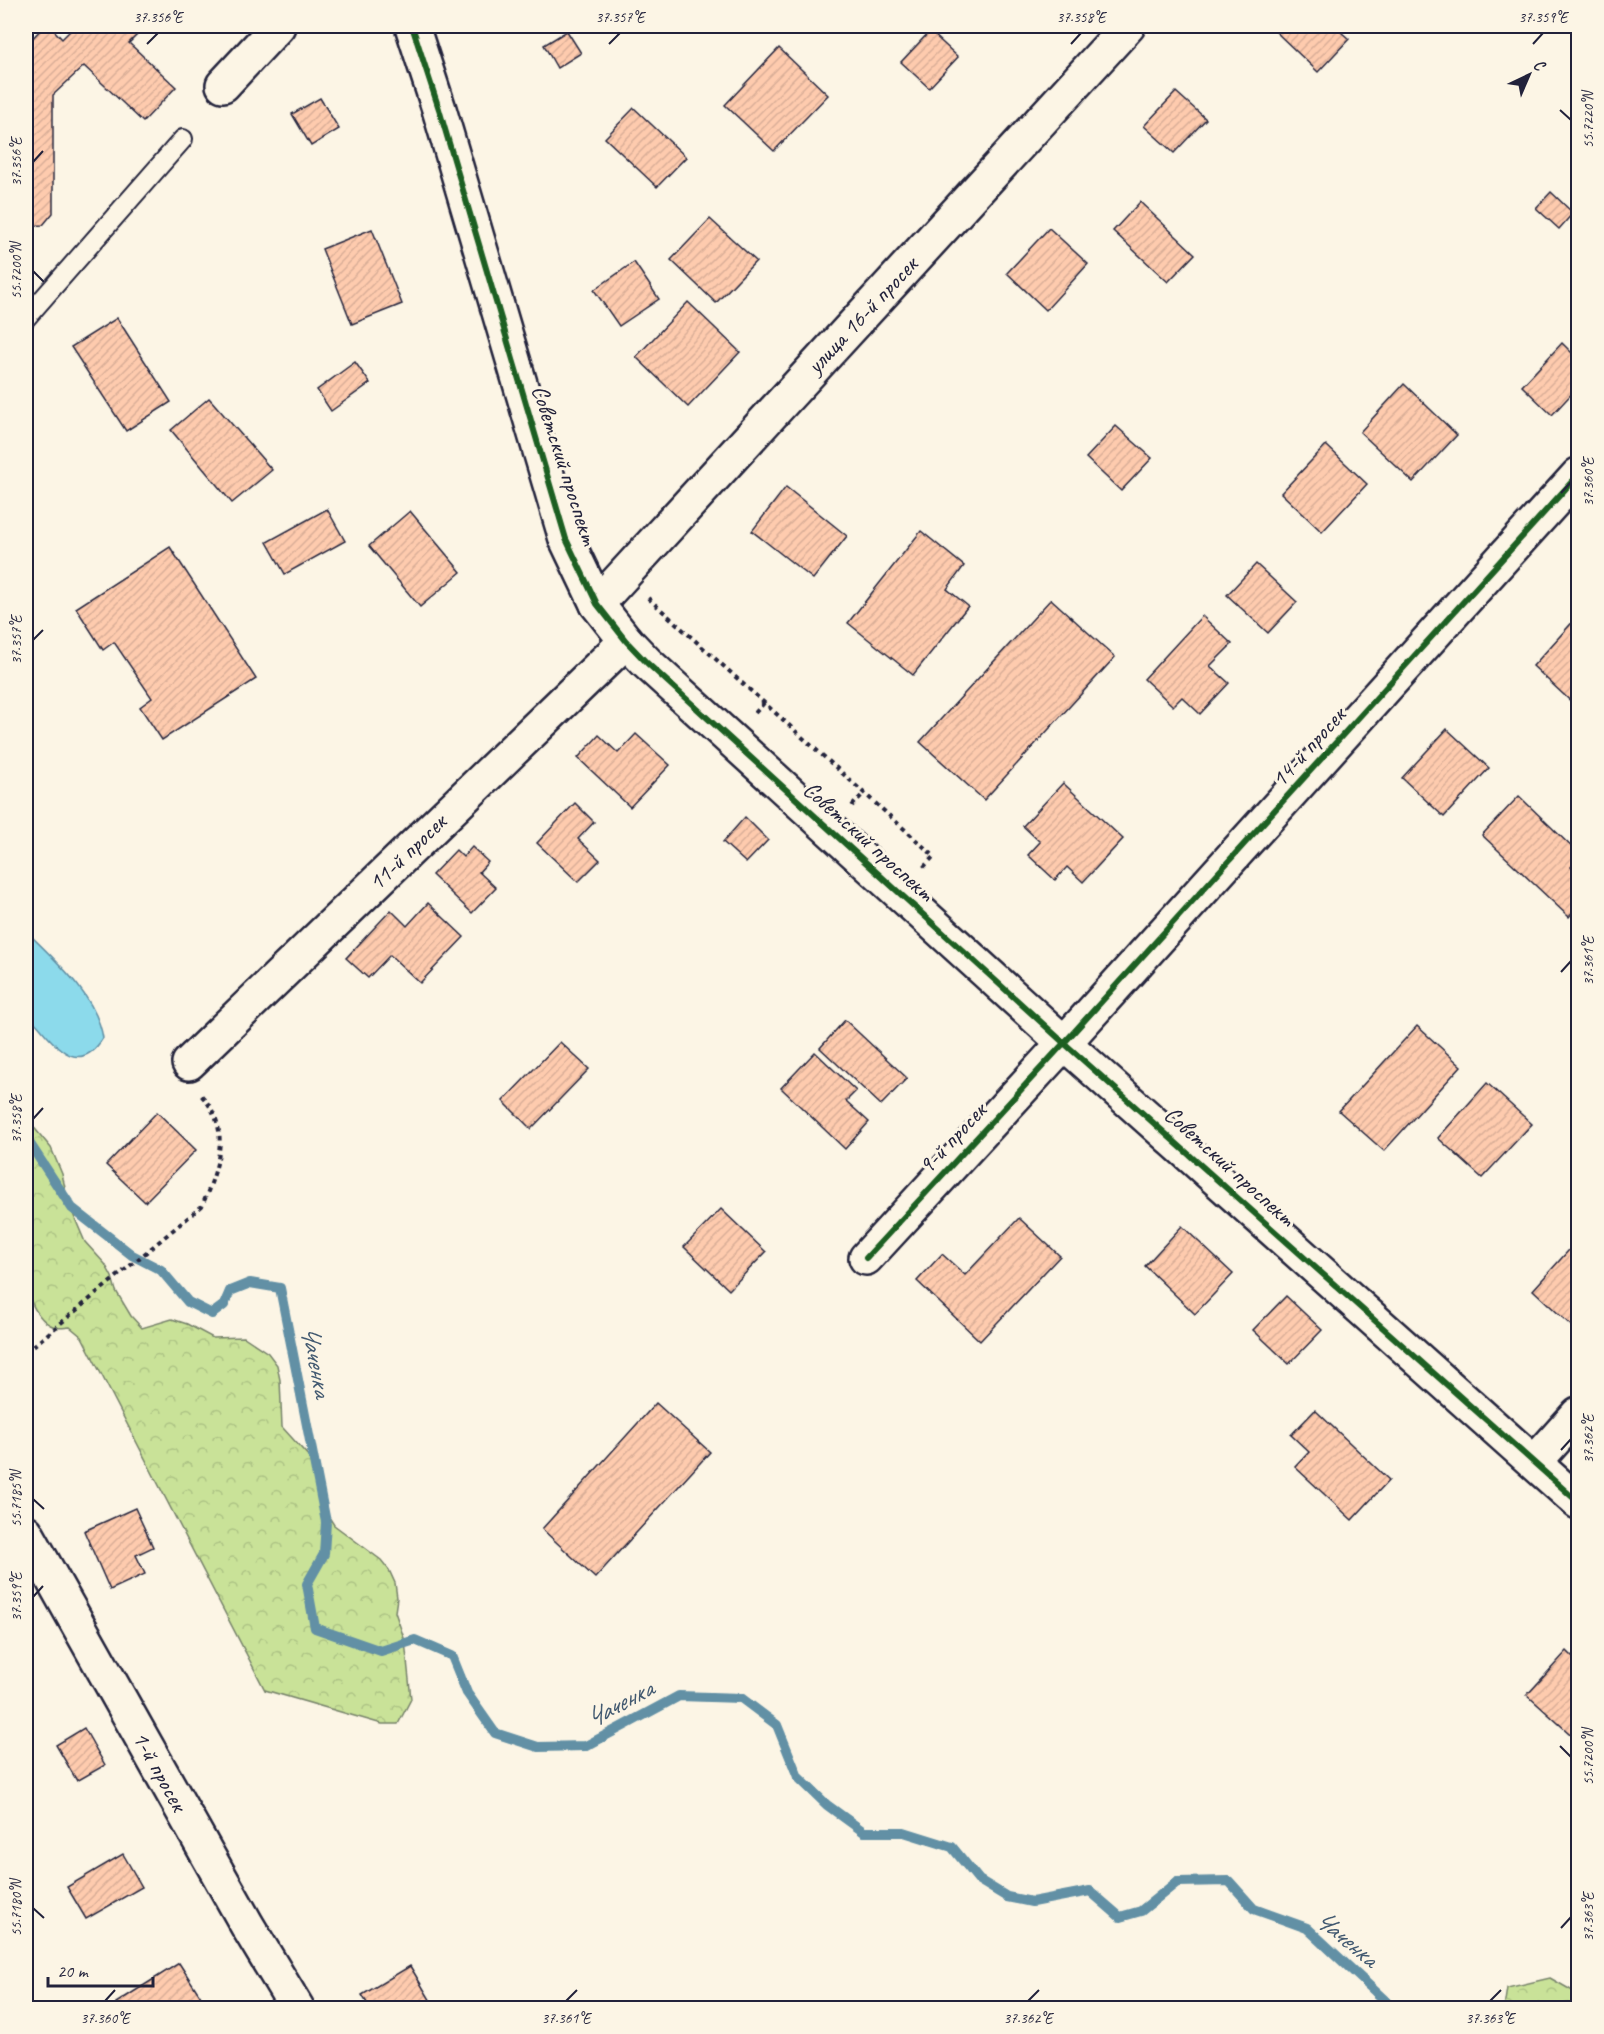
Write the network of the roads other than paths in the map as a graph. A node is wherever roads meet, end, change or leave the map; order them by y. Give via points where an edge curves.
1 (278, 26) edge
2 (412, 26) edge
3 (1128, 26) edge
4 (223, 85) dead end
5 (183, 139) dead end
6 (26, 318) edge
7 (1578, 476) edge
8 (597, 604) junction
9 (626, 641) junction
10 (1064, 1043) junction
11 (189, 1063) road end
12 (866, 1257) dead end
13 (1578, 1414) edge
14 (1535, 1462) junction
15 (1578, 1502) edge
16 (26, 1532) edge
17 (297, 2008) edge

1 - 4 street
2 - 8 street, Советский проспект via 566,539
3 - 8 street, улица 16-й просек
5 - 6 lane
7 - 10 street, 14-й просек
8 - 9 street, Советский проспект
9 - 10 street, Советский проспект
9 - 11 street, 11-й просек
10 - 12 street, 9-й просек
10 - 14 street, Советский проспект
13 - 14 street
14 - 15 street, Советский проспект
16 - 17 street, 1-й просек

